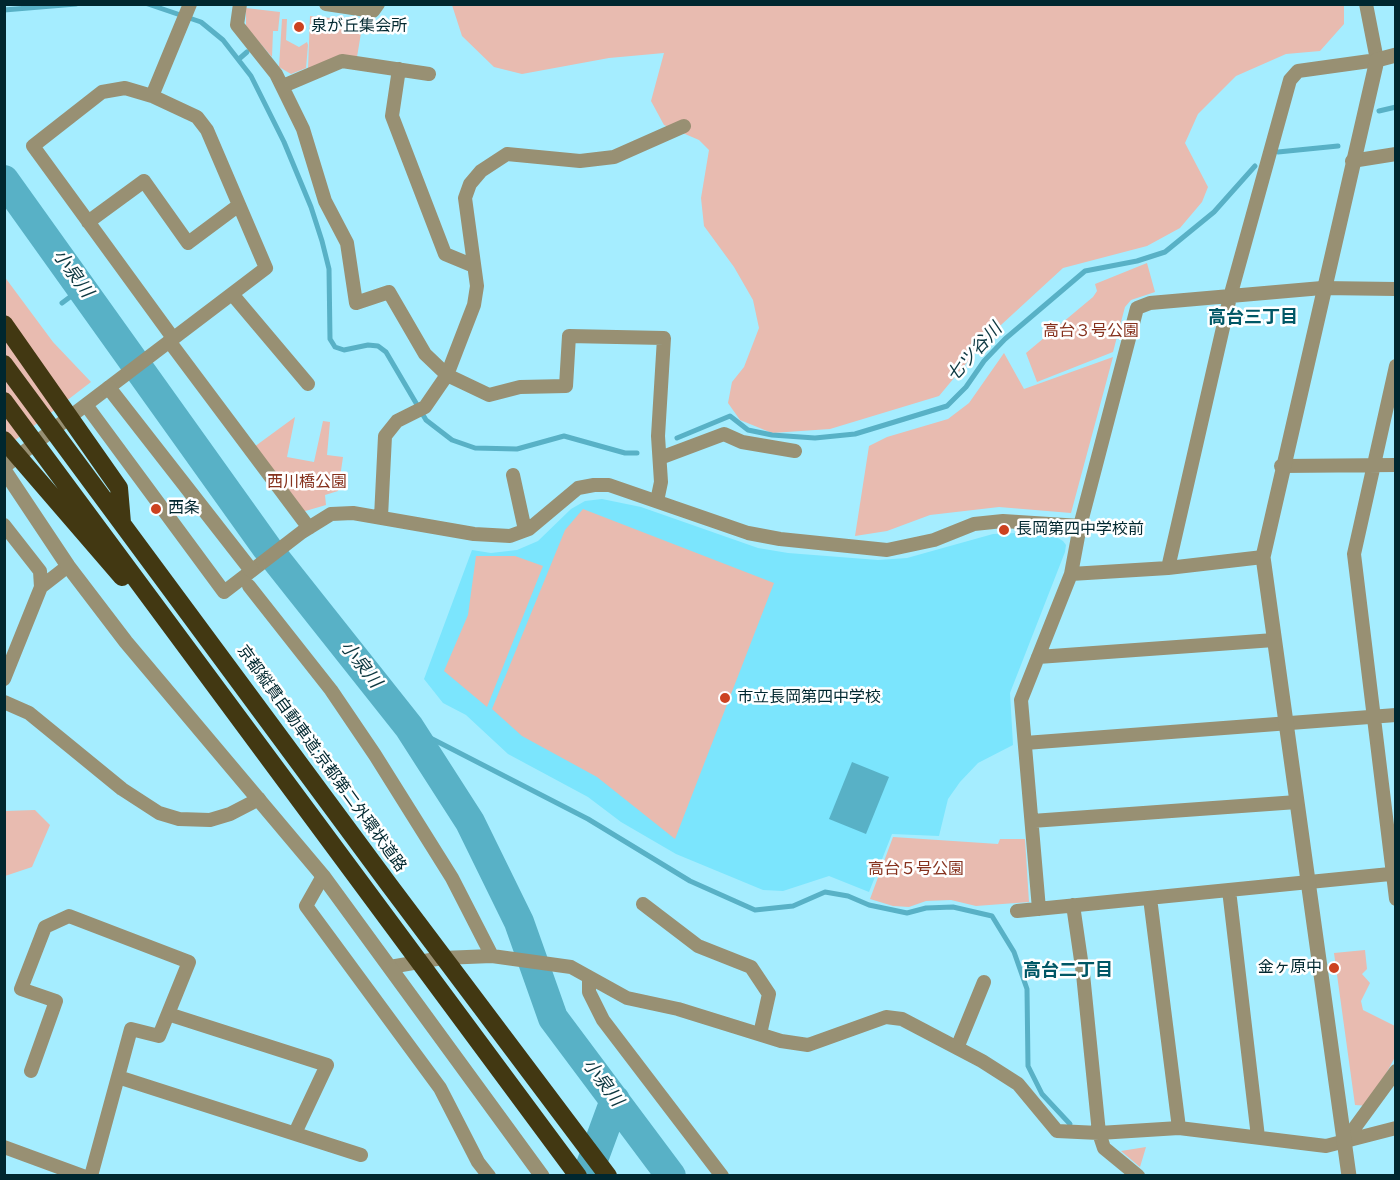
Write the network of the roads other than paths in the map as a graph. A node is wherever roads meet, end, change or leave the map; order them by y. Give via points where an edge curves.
1 (240, 4) edge
2 (326, 4) edge
3 (378, 4) edge
4 (1366, 4) edge
5 (190, 5) edge
6 (1395, 55) edge
7 (1377, 60) junction
8 (399, 69) junction
9 (429, 74) dead end
10 (283, 86) junction
11 (152, 96) junction
12 (684, 126) dead end
13 (1395, 154) edge
14 (1352, 161) junction
15 (239, 205) junction
16 (88, 222) junction
17 (474, 266) junction
18 (1322, 288) junction
19 (1395, 289) edge
20 (232, 294) junction
21 (1230, 297) junction
22 (4, 324) edge
23 (169, 341) junction
24 (4, 364) edge
25 (1395, 366) edge
26 (447, 375) junction
27 (1394, 382) edge
28 (113, 384) junction
29 (308, 384) dead end
30 (4, 401) edge
31 (86, 405) junction
32 (4, 440) edge
33 (795, 451) dead end
34 (660, 454) junction
35 (1373, 465) junction
36 (1395, 465) edge
37 (1281, 466) junction
38 (4, 468) edge
39 (513, 475) dead end
40 (657, 501) junction
41 (381, 517) junction
42 (122, 524) junction
43 (4, 525) edge
44 (1080, 526) junction
45 (306, 530) junction
46 (525, 530) junction
47 (1263, 556) junction
48 (69, 566) junction
49 (253, 568) junction
50 (1168, 568) junction
51 (1071, 574) junction
52 (249, 586) dead end
53 (41, 587) junction
54 (1274, 640) junction
55 (1038, 657) junction
56 (4, 679) edge
57 (219, 690) junction
58 (4, 702) edge
59 (1374, 715) junction
60 (1395, 715) edge
61 (1286, 725) junction
62 (1025, 743) junction
63 (259, 799) junction
64 (1297, 802) junction
65 (1032, 821) junction
66 (1390, 874) junction
67 (323, 876) junction
68 (1308, 882) junction
69 (1229, 890) junction
70 (1150, 898) junction
71 (1395, 899) edge
72 (643, 904) dead end
73 (1073, 905) junction
74 (1039, 909) junction
75 (1017, 911) dead end
76 (497, 957) junction
77 (390, 967) junction
78 (589, 977) junction
79 (984, 982) dead end
80 (168, 1014) junction
81 (760, 1034) junction
82 (957, 1048) junction
83 (31, 1071) dead end
84 (1395, 1071) edge
85 (118, 1077) junction
86 (1179, 1128) junction
87 (1395, 1128) edge
88 (295, 1133) junction
89 (1099, 1133) junction
90 (1258, 1137) junction
91 (1345, 1141) junction
92 (4, 1147) edge
93 (361, 1155) dead end
94 (83, 1176) edge
95 (91, 1176) edge
96 (489, 1176) edge
97 (542, 1176) edge
98 (578, 1176) edge
99 (608, 1176) edge
100 (722, 1176) edge
101 (1138, 1176) edge
102 (1349, 1176) edge

1 - 10 street via 237,26
2 - 3 street via 373,11
4 - 7 street
5 - 11 street
6 - 7 street
7 - 14 street
7 - 21 street via 1298,71 1290,80
8 - 9 street
8 - 10 street via 342,61
8 - 17 street via 392,116 445,254
10 - 26 street via 303,129 325,201 347,243 356,303 389,292 424,354
11 - 15 street via 197,117 207,130
11 - 16 street via 125,88 102,93 33,146
12 - 17 street via 614,157 580,161 507,154 487,166 470,184 465,198
13 - 14 street
14 - 18 street
15 - 16 street via 188,243 144,181
15 - 20 street via 266,268
16 - 23 street
17 - 26 street via 474,305
18 - 19 street
18 - 21 street
18 - 37 street
20 - 23 street
20 - 29 street
21 - 44 street via 1150,303 1137,308
21 - 50 street
22 - 42 highway, bridge via 119,488
23 - 28 street
23 - 45 street
24 - 42 highway, 京都縦貫自動車道;京都第二外環状道路, bridge
25 - 27 street
26 - 34 street via 489,395 520,387 566,386 569,336 664,338
26 - 41 street via 425,407 397,421 385,436
27 - 35 street
28 - 31 street
28 - 49 street
30 - 57 highway, bridge
31 - 38 street
31 - 49 street via 224,592
32 - 57 highway, bridge
33 - 34 street via 742,442 724,434
34 - 40 street
35 - 36 street
35 - 37 street
35 - 59 street via 1354,554
37 - 47 street
38 - 48 street
39 - 46 street
40 - 44 street via 748,533 887,550 934,540 974,525 1003,521
40 - 46 street via 609,485 578,488
41 - 45 street via 331,514
41 - 46 street via 474,534 510,536
42 - 99 highway, 京都縦貫自動車道;京都第二外環状道路, bridge
43 - 53 street via 40,571
44 - 51 street
45 - 49 street
47 - 50 street
47 - 54 street
48 - 53 street
48 - 63 street via 126,642
50 - 51 street
51 - 55 street
52 - 76 street via 331,690 375,754
53 - 56 street
54 - 55 street
54 - 61 street
55 - 62 street via 1021,700
57 - 98 highway, bridge
58 - 63 street via 34,717 122,789 159,813 179,819 210,820
59 - 60 street
59 - 61 street
59 - 66 street
61 - 62 street
61 - 64 street
62 - 65 street
63 - 67 street
64 - 65 street
64 - 68 street
65 - 74 street
66 - 68 street
66 - 71 street
67 - 77 street
67 - 96 street via 306,906 440,1088
68 - 69 street
68 - 91 street
69 - 70 street
69 - 90 street
70 - 73 street
70 - 86 street
72 - 81 street via 698,946 751,967 770,994
73 - 74 street
73 - 89 street
74 - 75 street
76 - 77 street via 442,958
76 - 78 street via 571,967
77 - 97 street
78 - 81 street via 627,998
78 - 100 street via 589,992 603,1020
79 - 82 street
80 - 83 street via 189,962 69,916 45,927 21,989 56,1001
80 - 85 street via 159,1036 131,1029
80 - 88 street via 327,1065
81 - 82 street via 808,1045 886,1017 915,1024
82 - 89 street via 1018,1084 1057,1131
84 - 91 street
85 - 88 street
85 - 95 street
86 - 89 street
86 - 90 street
87 - 91 street
88 - 93 street
89 - 101 street via 1104,1148
90 - 91 street via 1326,1146
91 - 102 street
92 - 94 street

